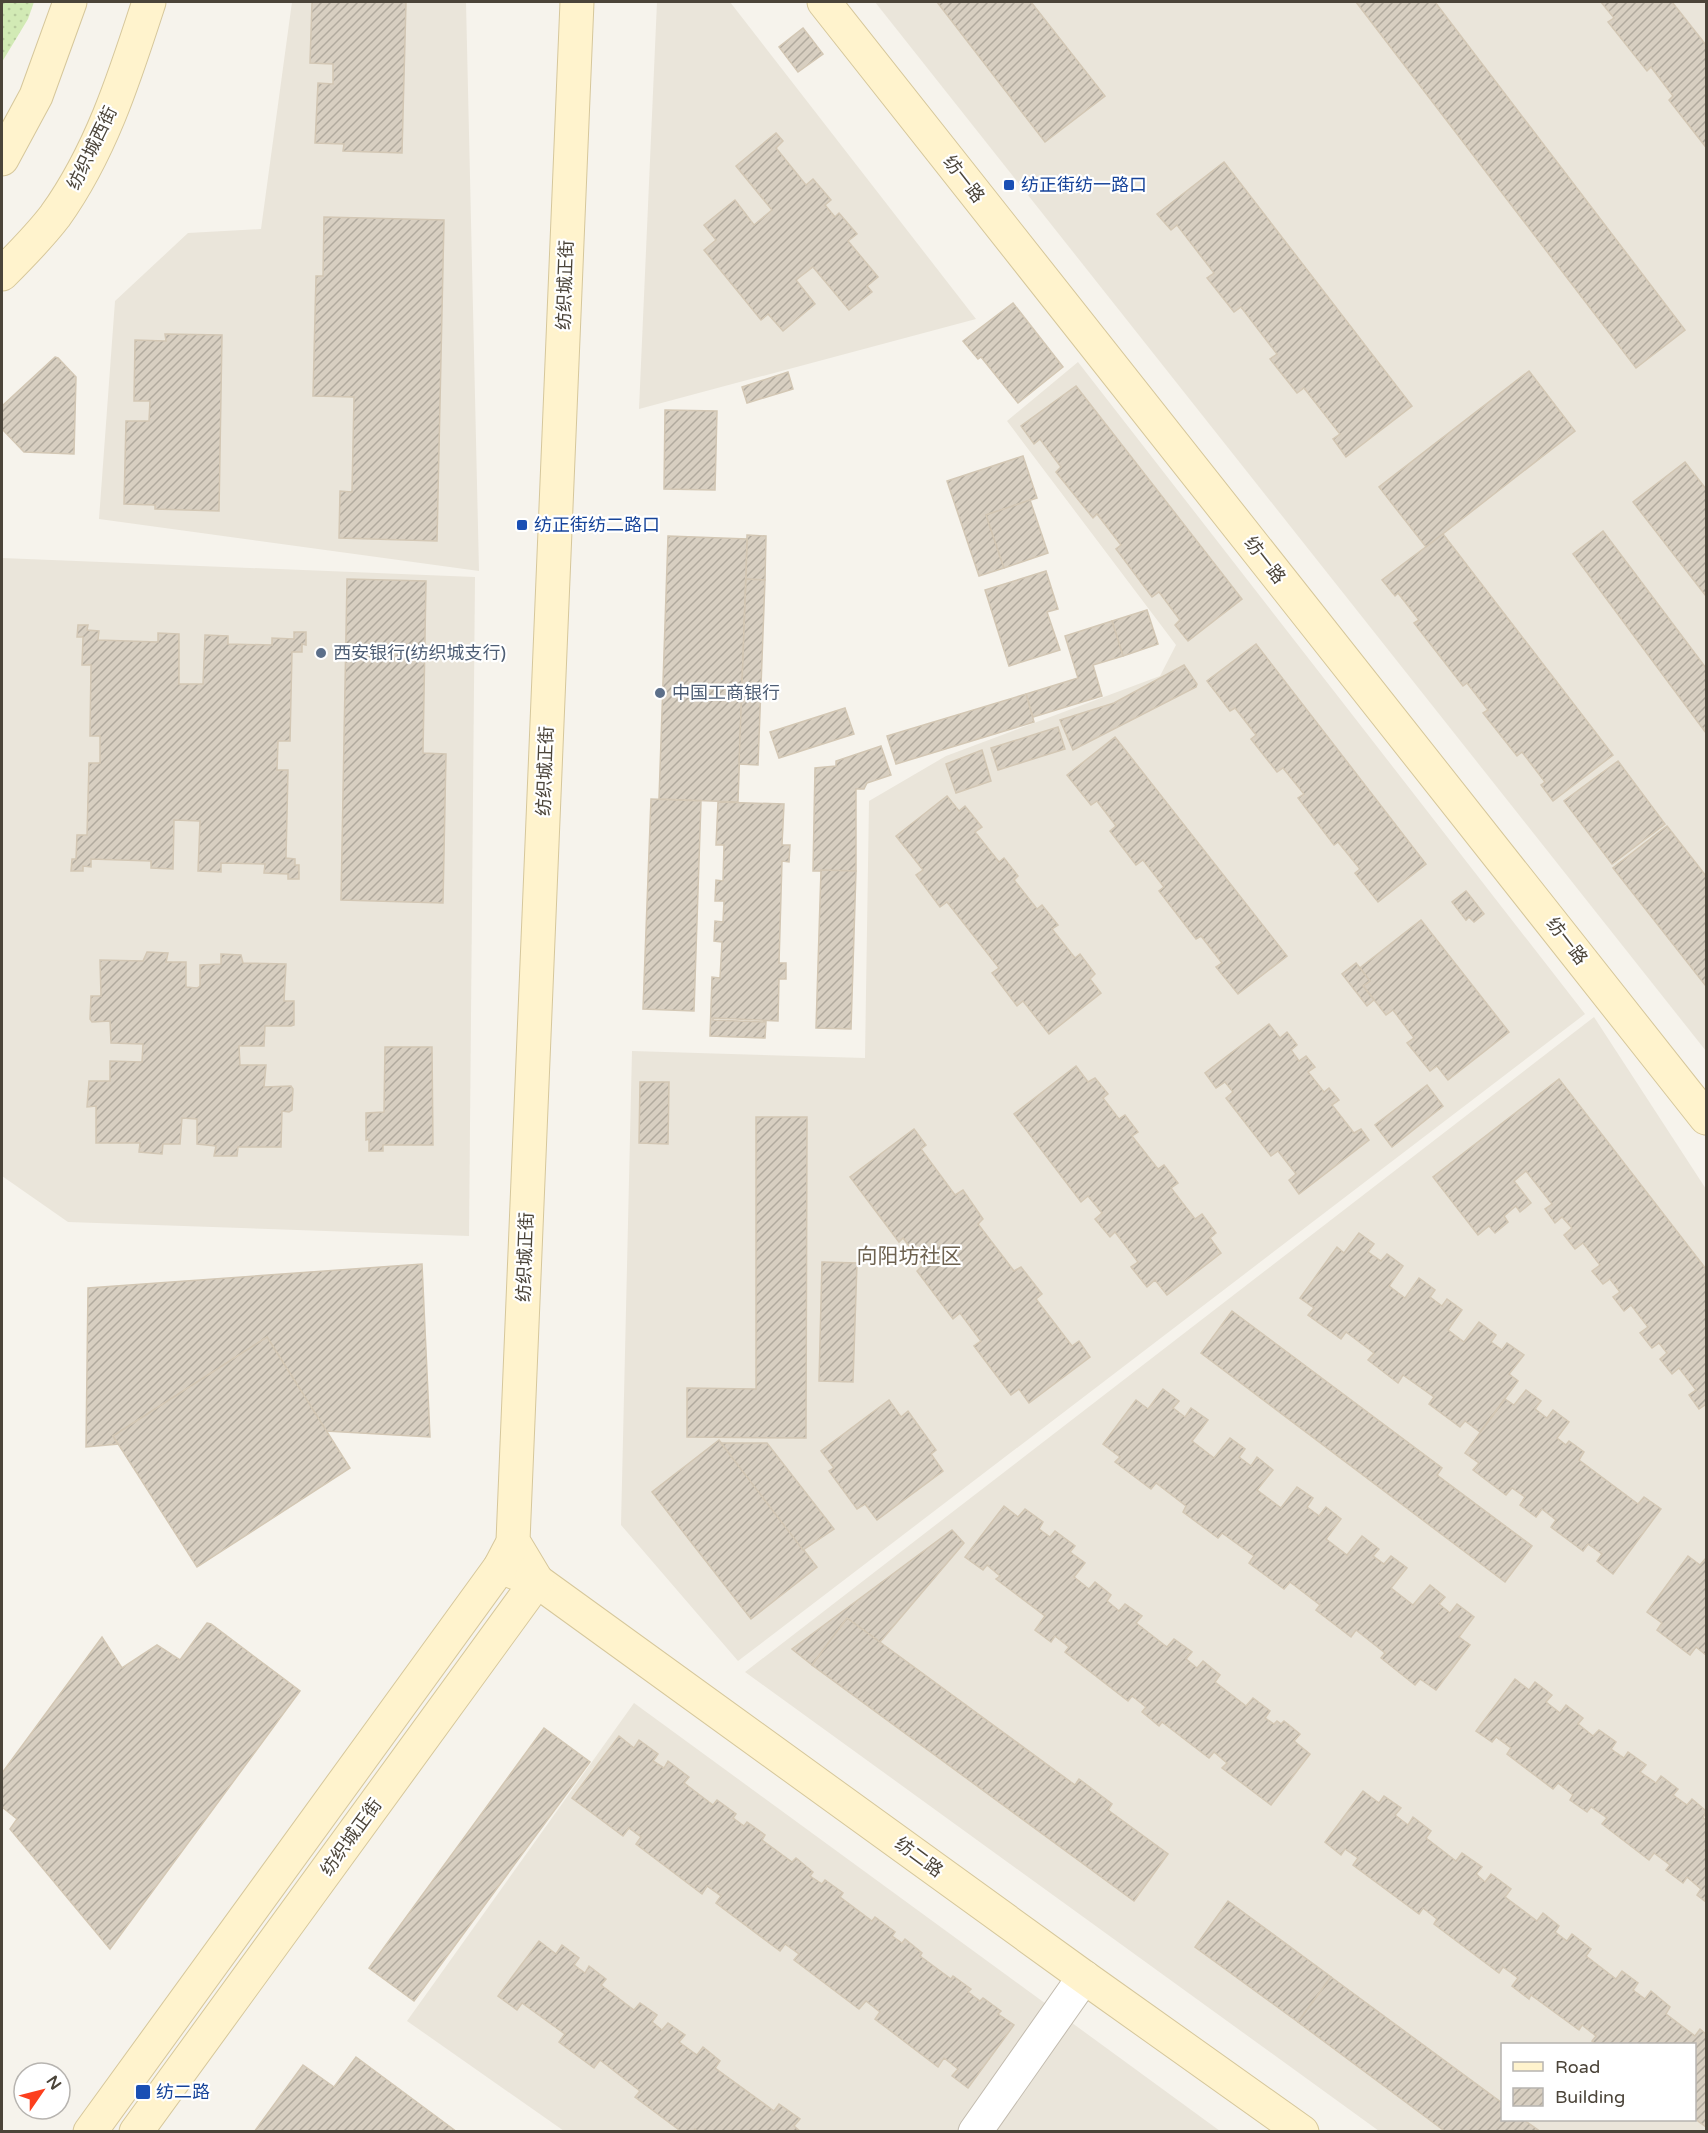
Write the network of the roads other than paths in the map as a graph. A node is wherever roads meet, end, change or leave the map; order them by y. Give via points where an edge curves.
1 (70, 2) edge
2 (149, 2) edge
3 (577, 2) edge
4 (824, 2) edge
5 (2, 159) edge
6 (2, 274) edge
7 (1707, 1118) edge
8 (507, 1554) junction
9 (537, 1581) junction
10 (1084, 1977) junction
11 (90, 2132) edge
12 (136, 2132) edge
13 (975, 2132) edge
14 (1302, 2132) edge

1 - 5 street via 36,96
2 - 6 street, 纺织城西街 via 124,81 77,182 54,217
3 - 8 street, 纺织城正街
4 - 7 street, 纺一路
8 - 9 street
8 - 11 street, 纺织城正街
9 - 10 street, 纺二路
9 - 12 street, 纺织城正街
10 - 13 street
10 - 14 street, 纺二路

